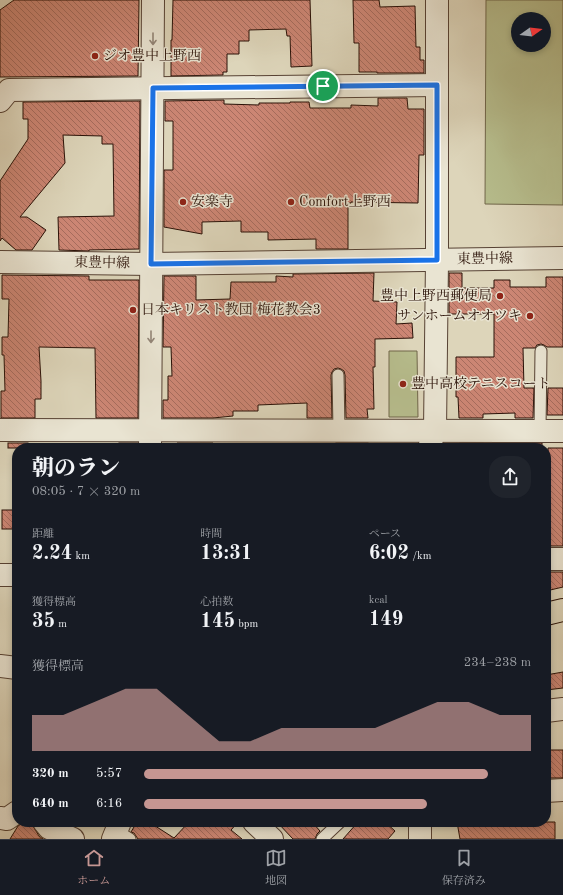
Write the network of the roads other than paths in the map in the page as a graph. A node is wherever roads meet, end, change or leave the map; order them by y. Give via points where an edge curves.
1 (153, 0) edge
2 (437, 0) edge
3 (437, 85) junction
4 (153, 88) junction
5 (0, 101) edge
6 (563, 258) edge
7 (437, 260) junction
8 (0, 262) edge
9 (151, 264) junction
10 (541, 351) dead end
11 (338, 375) dead end
12 (0, 430) edge
13 (339, 430) junction
14 (540, 430) junction
15 (563, 430) edge
16 (150, 439) edge
17 (432, 439) edge
18 (551, 559) edge
19 (563, 559) edge
20 (0, 575) edge
21 (12, 575) edge
22 (563, 610) edge
23 (551, 613) edge
24 (0, 666) edge
25 (12, 667) edge
26 (563, 709) edge
27 (551, 710) edge
28 (563, 790) edge
29 (551, 791) edge
30 (12, 816) edge
31 (0, 818) edge
32 (48, 827) edge
33 (259, 827) edge
34 (335, 827) edge
35 (420, 827) edge
36 (73, 839) edge
37 (272, 839) edge
38 (322, 839) edge
39 (420, 839) edge

1 -> 4 street
2 - 3 street
3 - 4 street
3 - 7 street
4 - 5 street via 9,90
4 - 9 street
6 - 7 street, 東豊中線
7 - 9 street, 東豊中線
7 - 17 street
8 - 9 street, 東豊中線
9 -> 16 street
10 - 14 lane
11 - 13 lane
12 - 16 street
13 - 16 street
13 - 17 street
14 - 15 street
14 - 17 street
18 - 19 street
20 - 21 street
22 - 23 main road
24 - 25 street
26 - 27 street
28 - 29 street
30 - 31 street via 7,819
32 - 36 street
33 - 37 street
34 - 38 lane
35 - 39 street

